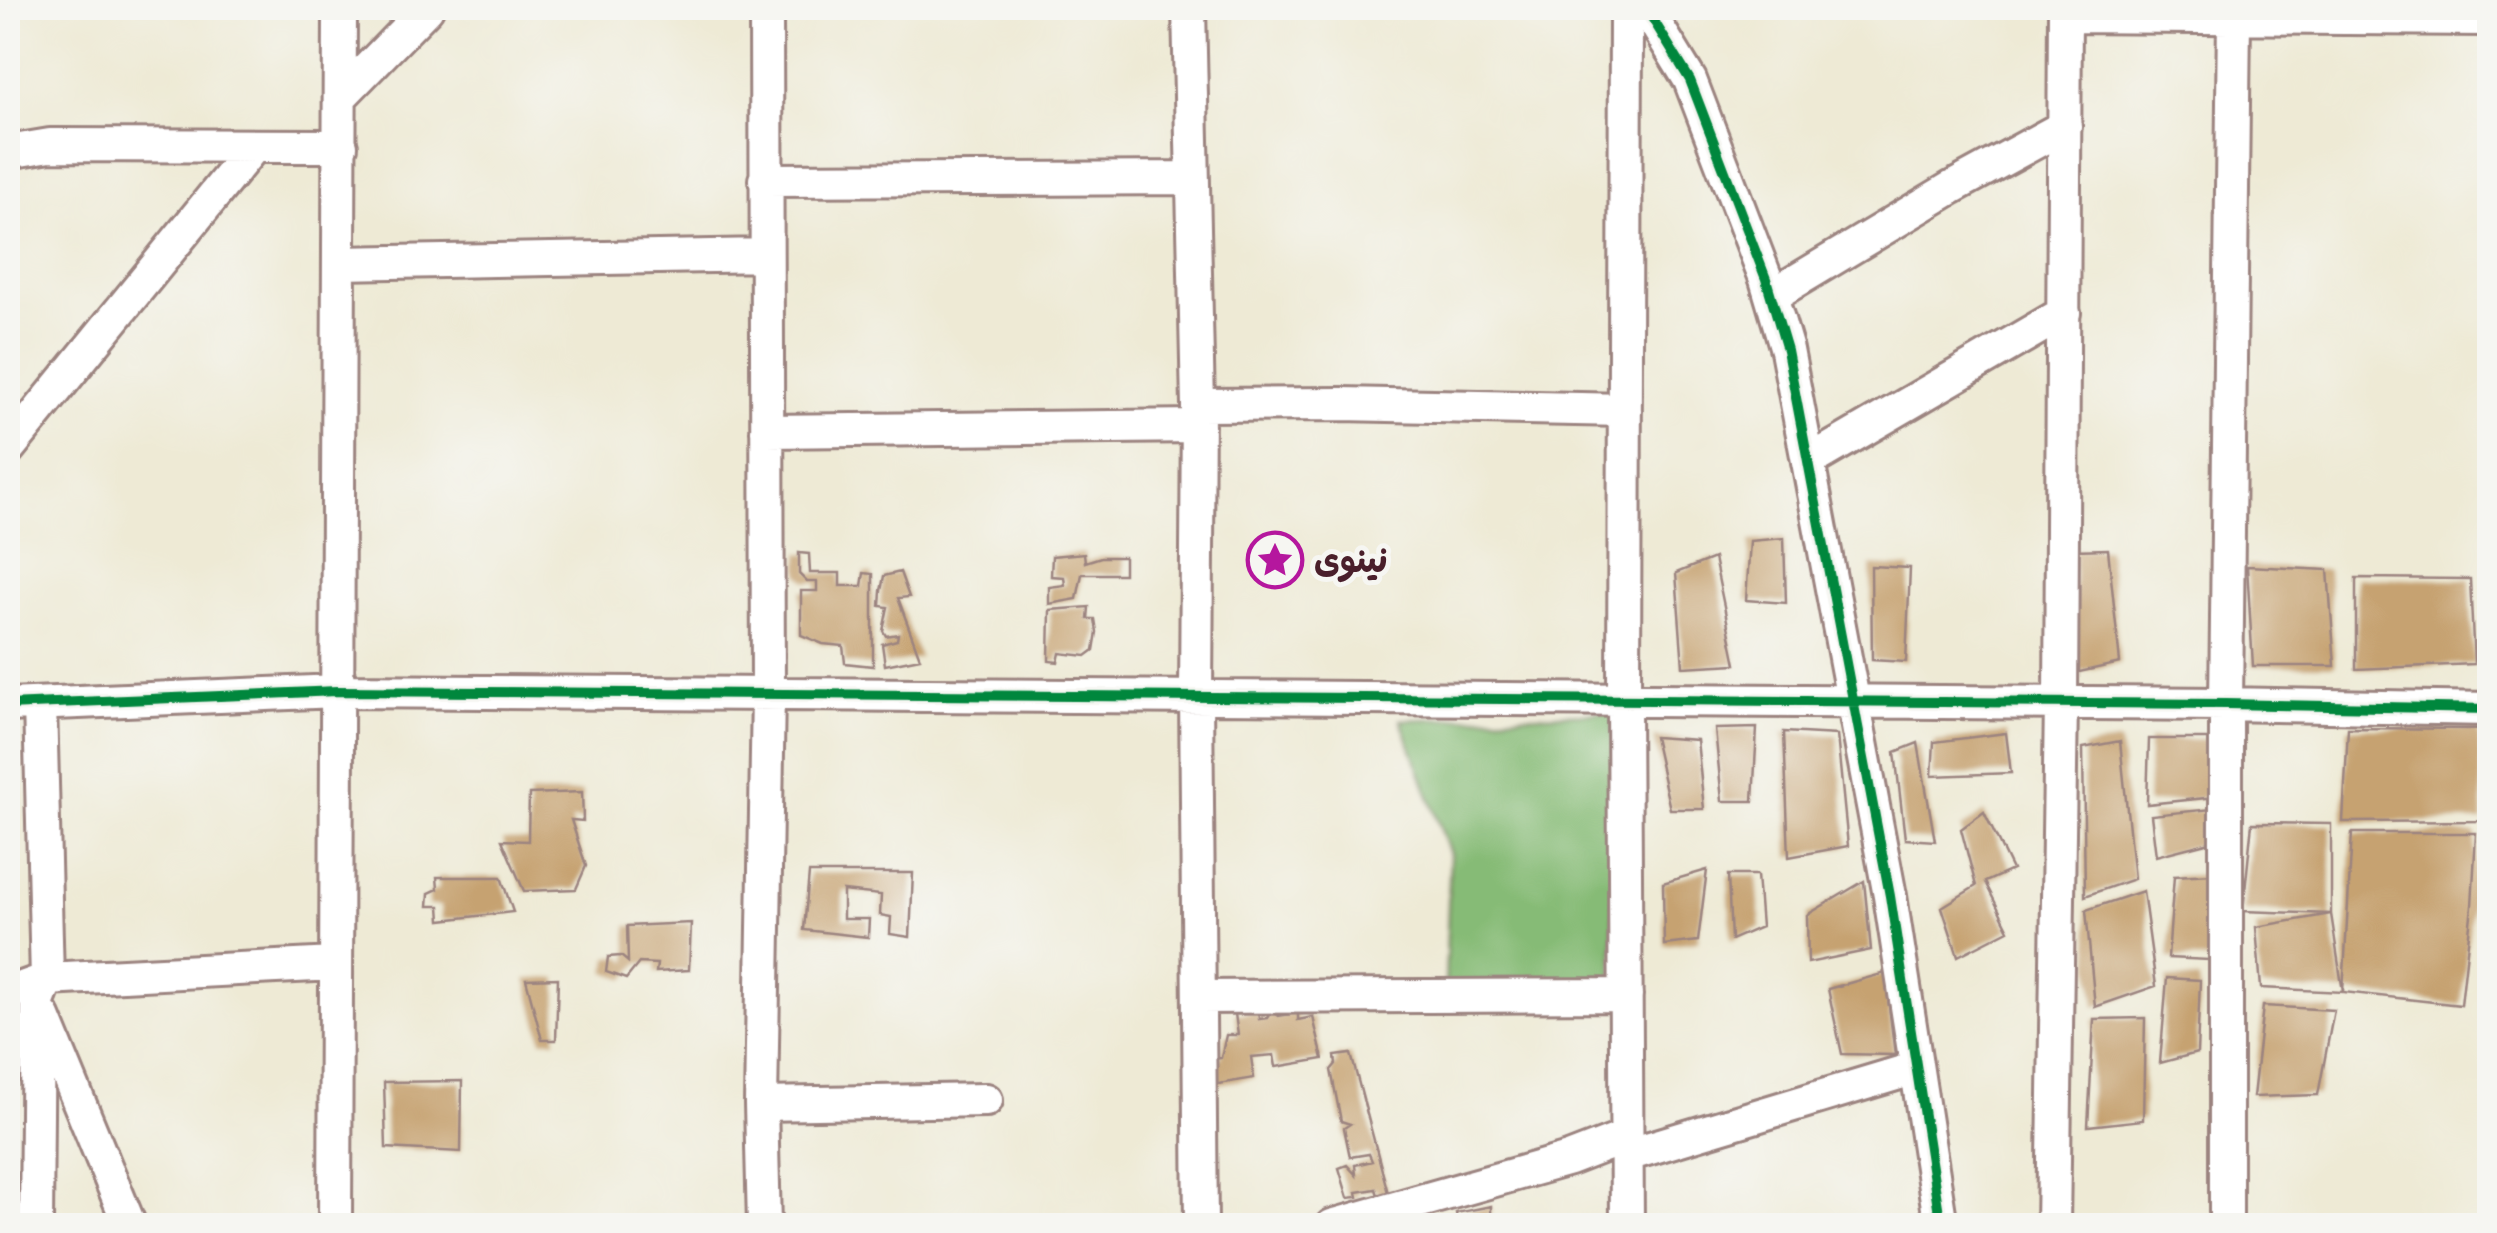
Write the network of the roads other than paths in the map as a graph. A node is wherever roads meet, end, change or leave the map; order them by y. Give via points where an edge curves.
1 (340, 8) edge
2 (427, 8) edge
3 (766, 8) edge
4 (1189, 8) edge
5 (1626, 8) edge
6 (1646, 8) edge
7 (2065, 12) edge
8 (2234, 18) junction
9 (2490, 19) edge
10 (341, 96) junction
11 (2065, 126) junction
12 (254, 146) junction
13 (340, 146) junction
14 (8, 152) edge
15 (1192, 178) junction
16 (766, 180) junction
17 (766, 255) junction
18 (340, 263) junction
19 (1771, 296) junction
20 (2064, 314) junction
21 (1624, 410) junction
22 (1198, 416) junction
23 (767, 431) junction
24 (8, 448) edge
25 (1808, 462) junction
26 (336, 692) junction
27 (768, 694) junction
28 (1196, 697) junction
29 (1624, 700) junction
30 (1853, 702) junction
31 (2061, 703) junction
32 (24, 704) edge
33 (2226, 704) junction
34 (2490, 709) edge
35 (334, 964) junction
36 (31, 991) edge
37 (1626, 995) junction
38 (1199, 997) junction
39 (1916, 1068) junction
40 (986, 1100) dead end
41 (761, 1104) junction
42 (1626, 1146) junction
43 (36, 1226) edge
44 (130, 1226) edge
45 (336, 1226) edge
46 (764, 1226) edge
47 (1201, 1226) edge
48 (1332, 1226) edge
49 (1627, 1226) edge
50 (1941, 1226) edge
51 (2053, 1226) edge
52 (2226, 1226) edge

1 - 10 street
2 - 10 street
3 - 16 street
4 - 15 street
5 - 21 street
6 - 19 street via 1690,80
7 - 8 street
7 - 11 street
8 - 9 street
8 - 33 street
10 - 13 street
11 - 19 street
11 - 20 street
12 - 13 street
12 - 14 street via 50,144
12 - 24 street
13 - 18 street
15 - 16 street
15 - 22 street
16 - 17 street
17 - 18 street
17 - 23 street
18 - 26 street
19 - 25 street
20 - 25 street
20 - 31 street
21 - 22 street via 1342,404
21 - 29 street
22 - 23 street
22 - 28 street
23 - 27 street
25 - 30 street
26 - 27 street
26 - 32 street
26 - 35 street
27 - 28 street
27 - 41 street
28 - 29 street
28 - 38 street
29 - 30 street
29 - 37 street
30 - 31 street
30 - 39 street
31 - 33 street
31 - 51 street
32 - 36 street
33 - 34 street
33 - 52 street
35 - 36 street
35 - 45 street
36 - 43 street
36 - 44 street
37 - 38 street
37 - 42 street
38 - 47 street
39 - 42 street
39 - 50 street
40 - 41 street
41 - 46 street
42 - 48 street
42 - 49 street

